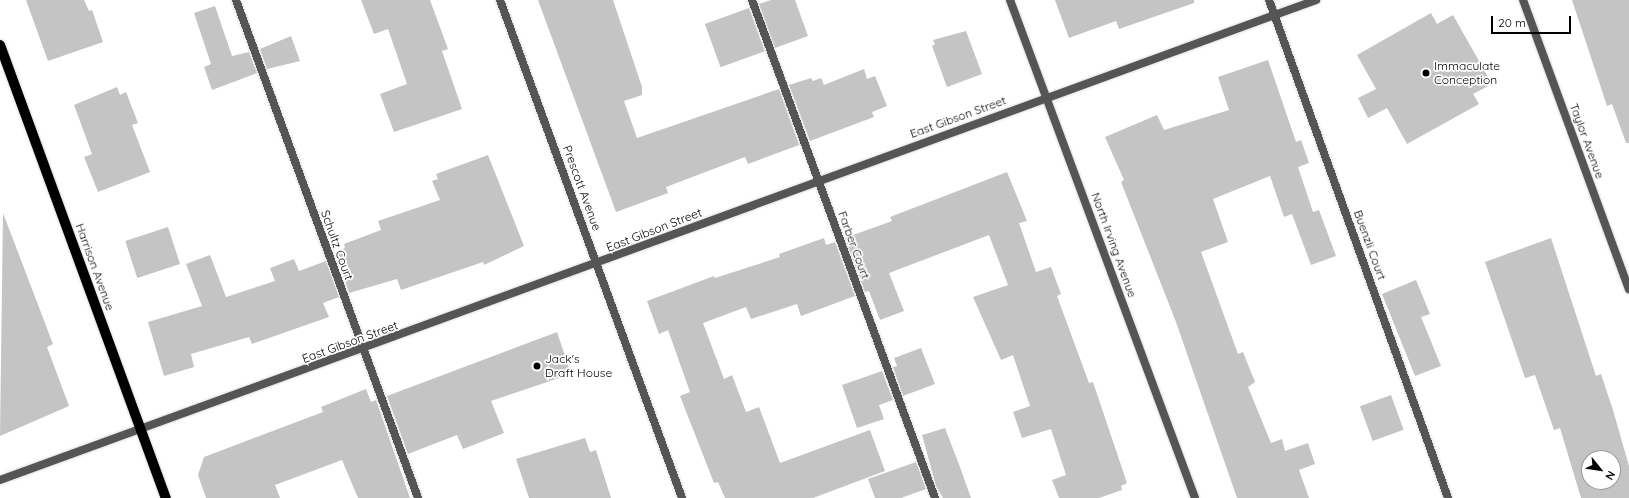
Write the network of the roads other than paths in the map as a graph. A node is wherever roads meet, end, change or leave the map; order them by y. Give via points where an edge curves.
1 (236, 0) edge
2 (500, 0) edge
3 (752, 0) edge
4 (1010, 0) edge
5 (1269, 0) edge
6 (1316, 0) edge
7 (1523, 0) edge
8 (1274, 16) junction
9 (0, 45) edge
10 (1046, 98) junction
11 (817, 180) junction
12 (597, 264) junction
13 (1629, 289) edge
14 (362, 351) junction
15 (141, 431) junction
16 (0, 480) edge
17 (166, 498) edge
18 (418, 498) edge
19 (682, 498) edge
20 (935, 498) edge
21 (1195, 498) edge
22 (1448, 498) edge

1 - 14 street, Schultz Court
2 - 12 street, Prescott Avenue
3 - 11 street, Farber Court
4 - 10 street, North Irving Avenue
5 - 8 street, Buenzli Court
6 - 8 street, East Gibson Street
7 - 13 street, Taylor Avenue
8 - 10 street, East Gibson Street
8 - 22 street, Buenzli Court
9 - 15 main road, Harrison Avenue
10 - 11 street, East Gibson Street
10 - 21 street, North Irving Avenue
11 - 12 street, East Gibson Street
11 - 20 street, Farber Court
12 - 14 street, East Gibson Street
12 - 19 street, Prescott Avenue
14 - 15 street, East Gibson Street
14 - 18 street, Schultz Court
15 - 16 street, East Gibson Street
15 - 17 main road, Harrison Avenue

